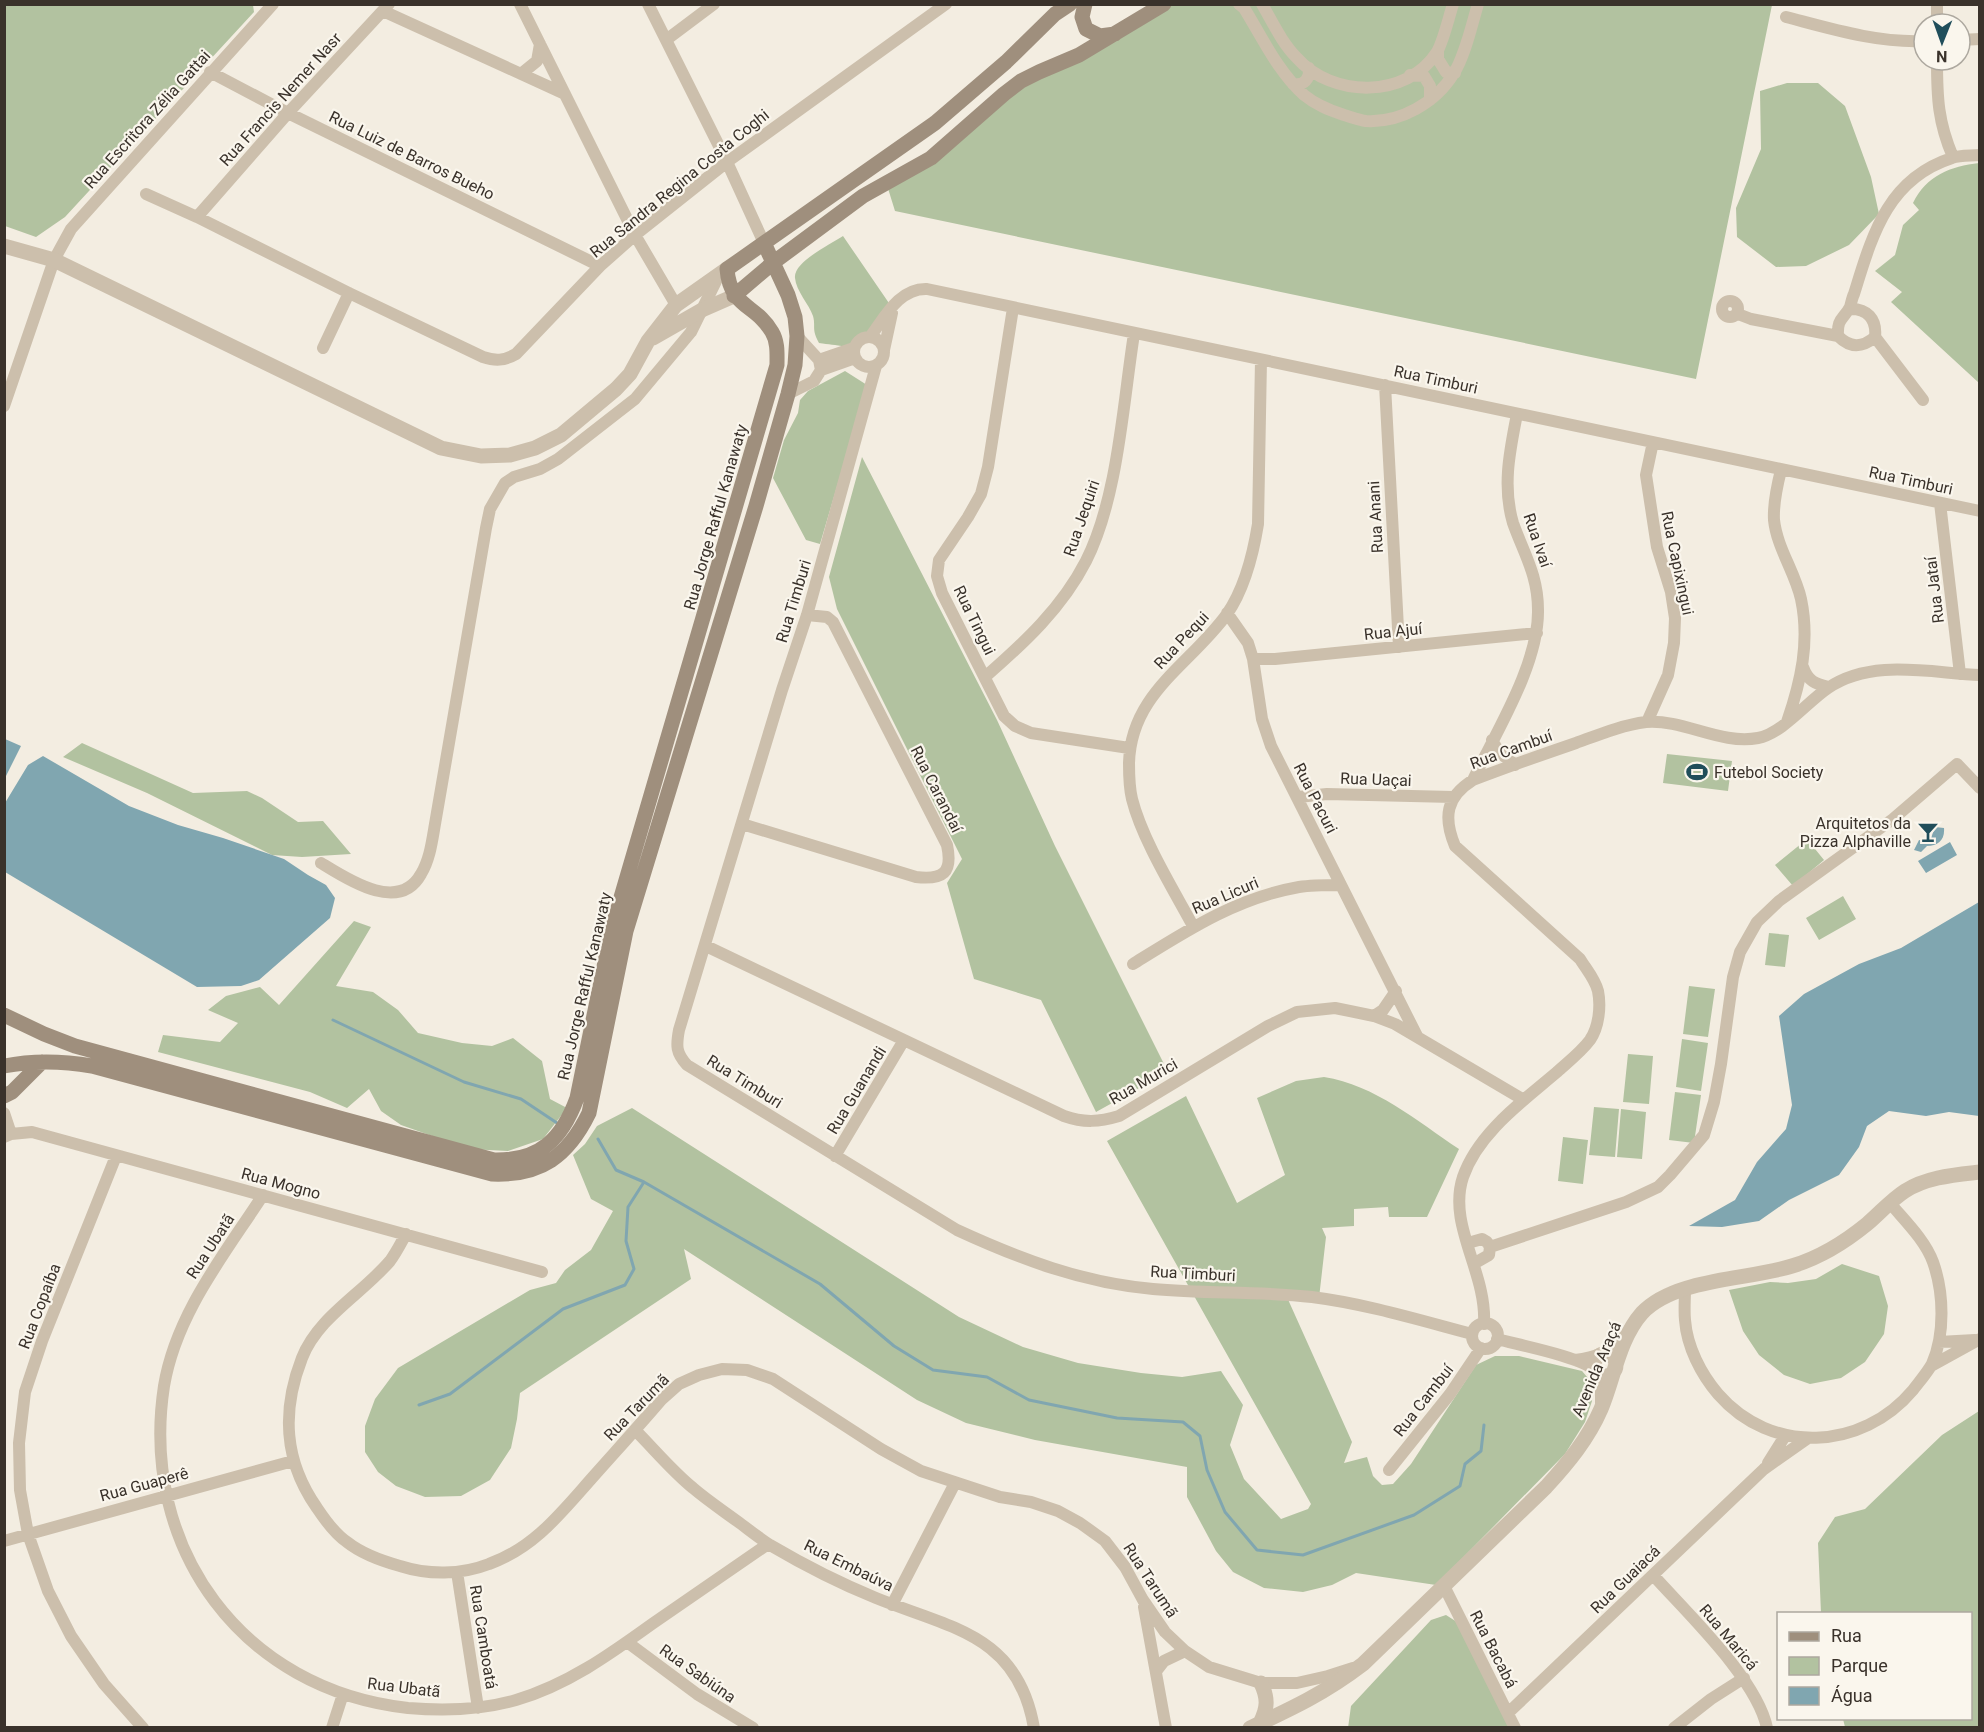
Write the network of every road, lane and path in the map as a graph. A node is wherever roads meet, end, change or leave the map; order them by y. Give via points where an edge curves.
1 (273, 4) edge
2 (520, 4) edge
3 (648, 4) edge
4 (714, 4) edge
5 (946, 4) edge
6 (1070, 4) edge
7 (1085, 4) edge
8 (1164, 4) edge
9 (1239, 4) edge
10 (1262, 4) edge
11 (1453, 4) edge
12 (1478, 4) edge
13 (386, 8) edge
14 (1786, 17) dead end
15 (1117, 34) junction
16 (666, 40) junction
17 (1912, 42) edge
18 (540, 44) junction
19 (1438, 51) junction
20 (1309, 68) junction
21 (210, 72) junction
22 (1937, 72) edge
23 (1455, 73) junction
24 (521, 74) junction
25 (1410, 75) junction
26 (1293, 84) junction
27 (1322, 91) junction
28 (565, 94) junction
29 (1430, 100) junction
30 (288, 113) junction
31 (1980, 155) edge
32 (1953, 157) junction
33 (727, 162) junction
34 (146, 194) dead end
35 (197, 217) junction
36 (635, 235) junction
37 (764, 243) junction
38 (4, 246) edge
39 (54, 260) junction
40 (774, 262) junction
41 (600, 266) junction
42 (722, 273) junction
43 (349, 293) junction
44 (734, 296) junction
45 (676, 305) junction
46 (1013, 308) junction
47 (893, 309) junction
48 (1849, 309) junction
49 (702, 310) junction
50 (1738, 314) dead end
51 (1134, 334) junction
52 (797, 336) junction
53 (1838, 336) junction
54 (870, 337) junction
55 (1875, 337) junction
56 (648, 341) junction
57 (323, 348) dead end
58 (884, 350) junction
59 (854, 353) junction
60 (1261, 360) junction
61 (820, 365) junction
62 (876, 366) junction
63 (1385, 385) junction
64 (788, 394) junction
65 (1923, 399) dead end
66 (4, 406) edge
67 (1517, 414) junction
68 (758, 435) junction
69 (775, 440) junction
70 (1653, 442) junction
71 (1781, 470) junction
72 (1940, 503) junction
73 (1980, 511) edge
74 (1227, 613) junction
75 (807, 615) junction
76 (1537, 633) junction
77 (1399, 647) junction
78 (1253, 659) junction
79 (1803, 667) junction
80 (1960, 674) junction
81 (1980, 675) edge
82 (985, 677) junction
83 (1829, 687) junction
84 (1647, 722) junction
85 (1786, 723) junction
86 (1492, 740) junction
87 (1130, 748) junction
88 (1515, 765) junction
89 (1473, 780) junction
90 (1980, 788) edge
91 (1298, 797) junction
92 (1453, 797) junction
93 (742, 824) junction
94 (321, 863) dead end
95 (1340, 885) junction
96 (1193, 926) junction
97 (706, 946) junction
98 (1133, 964) dead end
99 (1396, 991) junction
100 (4, 1015) edge
101 (1374, 1016) junction
102 (1417, 1036) junction
103 (904, 1040) junction
104 (42, 1062) junction
105 (4, 1066) edge
106 (4, 1096) edge
107 (1524, 1100) junction
108 (4, 1113) edge
109 (8, 1135) edge
110 (116, 1155) junction
111 (835, 1156) junction
112 (1980, 1172) edge
113 (263, 1195) junction
114 (1890, 1203) junction
115 (406, 1234) junction
116 (1468, 1243) junction
117 (1490, 1247) junction
118 (1475, 1263) junction
119 (542, 1272) dead end
120 (1685, 1288) junction
121 (1484, 1324) junction
122 (1632, 1328) junction
123 (1472, 1334) junction
124 (1497, 1339) junction
125 (1980, 1339) edge
126 (1939, 1342) junction
127 (1481, 1348) junction
128 (1602, 1354) junction
129 (1574, 1360) junction
130 (1931, 1366) junction
131 (1616, 1369) junction
132 (1597, 1372) junction
133 (1600, 1410) junction
134 (635, 1430) junction
135 (1785, 1436) junction
136 (1808, 1438) junction
137 (293, 1461) junction
138 (1764, 1469) junction
139 (1389, 1470) dead end
140 (955, 1483) junction
141 (166, 1496) junction
142 (28, 1534) junction
143 (4, 1541) edge
144 (768, 1544) junction
145 (457, 1572) junction
146 (1653, 1575) junction
147 (1444, 1587) junction
148 (1143, 1600) junction
149 (892, 1605) junction
150 (627, 1642) junction
151 (1185, 1651) junction
152 (1363, 1664) junction
153 (1157, 1670) junction
154 (1743, 1678) junction
155 (1261, 1683) junction
156 (343, 1694) junction
157 (478, 1707) junction
158 (1508, 1713) junction
159 (736, 1724) edge
160 (1255, 1725) edge
161 (143, 1728) edge
162 (332, 1728) edge
163 (753, 1728) edge
164 (1034, 1728) edge
165 (1166, 1728) edge
166 (1515, 1728) edge
167 (1674, 1728) edge
168 (1767, 1728) edge

1 - 21 street, Rua Escritora Zélia Gattai
2 - 18 street
3 - 16 street
4 - 16 street
5 - 33 street, Rua Sandra Regina Costa Coghi
6 - 37 main road via 935,123
7 - 15 main road via 1082,17 1086,29 1100,36
8 - 15 main road
9 - 26 street
10 - 20 street via 1297,60
11 - 19 street
12 - 23 street
13 - 24 street
13 - 30 street, Rua Francis Nemer Nasr
14 - 17 street via 1870,38
15 - 40 main road via 1021,81 932,158 863,196
16 - 33 street
18 - 24 street via 537,61
18 - 28 street
19 - 23 street via 1446,72
19 - 25 street
20 - 26 street via 1305,82
20 - 27 street via 1326,80
21 - 30 street, Rua Luiz de Barros Bueho
21 - 39 street, Rua Escritora Zélia Gattai via 71,229
22 - 32 street via 1943,133
23 - 29 street
24 - 28 street
25 - 27 street via 1386,87 1342,86
25 - 29 street via 1428,80
26 - 27 street
27 - 29 street via 1324,109 1364,121 1391,120
28 - 36 street
30 - 35 street, Rua Francis Nemer Nasr
30 - 41 street, Rua Luiz de Barros Bueho
31 - 32 street
32 - 48 street via 1906,183 1891,200 1867,250
33 - 36 street, Rua Sandra Regina Costa Coghi
33 - 37 street
34 - 35 street, Rua Sandra Regina Costa Coghi
35 - 43 street, Rua Sandra Regina Costa Coghi
36 - 41 street, Rua Sandra Regina Costa Coghi
36 - 45 street
37 - 40 main road, Rua Jorge Rafful Kanawaty
37 - 42 main road
38 - 39 street
39 - 56 street via 441,448 481,456 518,453 561,435 630,374
39 - 66 street, Rua Escritora Zélia Gattai
40 - 44 main road
40 - 52 main road, Rua Jorge Rafful Kanawaty via 789,295
41 - 43 street, Rua Sandra Regina Costa Coghi via 508,359 483,357
42 - 44 main road
42 - 45 street
42 - 49 street
43 - 57 street
44 - 49 street
44 - 68 main road, Rua Jorge Rafful Kanawaty via 772,332 777,347 777,365
45 - 56 street
46 - 47 street, Rua Timburi via 918,289 907,292
46 - 51 street, Rua Timburi
46 - 82 street, Rua Tingui via 981,494 939,560 937,576
47 - 54 street, Rua Timburi
47 - 58 street
48 - 53 street via 1839,321
48 - 55 street via 1867,312 1876,328
49 - 56 street
49 - 94 street via 688,337 635,399 558,459 540,470 514,477 498,492 486,528 435,824 421,875 411,887 385,892 357,884
50 - 53 street
51 - 60 street, Rua Timburi
51 - 82 street, Rua Jequiri via 1113,473 1104,514 1086,560 1060,603 1026,641
52 - 61 street
52 - 64 main road, Rua Jorge Rafful Kanawaty
53 - 55 street via 1852,345
54 - 58 street via 879,341
54 - 59 street via 860,340
55 - 65 street
58 - 62 street
59 - 61 street
59 - 62 street via 861,365
60 - 63 street, Rua Timburi
60 - 74 street, Rua Pequi via 1258,524 1246,576
61 - 64 street via 814,381
62 - 75 street, Rua Timburi
63 - 67 street, Rua Timburi
63 - 77 street, Rua Anani
64 - 69 main road, Rua Jorge Rafful Kanawaty
67 - 70 street, Rua Timburi
67 - 76 street, Rua Ivaí via 1507,461 1508,496 1513,521 1532,567 1537,592
68 - 69 main road
68 - 100 main road, Rua Jorge Rafful Kanawaty via 612,928 577,1098 565,1125 543,1149 528,1156 494,1160 75,1046
69 - 104 main road, Rua Jorge Rafful Kanawaty via 626,931 589,1113 567,1148 531,1171 492,1174 92,1065
70 - 71 street, Rua Timburi
70 - 84 street, Rua Capixingui via 1646,475 1657,547 1675,618 1668,675
71 - 72 street, Rua Timburi
71 - 79 street via 1774,521 1801,602
72 - 73 street, Rua Timburi
72 - 80 street, Rua Jataí
74 - 78 street, Rua Pacuri via 1248,643
74 - 87 street, Rua Pequi via 1147,702
75 - 93 street, Rua Timburi
75 - 93 street, Rua Carandaí via 827,617 833,622 947,845 948,868 940,876 916,877
76 - 77 street, Rua Ajuí
76 - 86 street, Rua Ivaí via 1532,654
77 - 78 street, Rua Ajuí
78 - 91 street, Rua Pacuri via 1257,697 1268,737
79 - 83 street via 1814,683
79 - 85 street
80 - 81 street, Rua Cambuí
80 - 83 street, Rua Cambuí via 1877,670
82 - 87 street, Rua Tingui via 1004,716 1015,726 1031,733
83 - 85 street, Rua Cambuí
84 - 85 street, Rua Cambuí via 1680,724 1727,737 1747,738 1759,738
84 - 88 street, Rua Cambuí
86 - 88 street
86 - 89 street, Rua Ivaí
87 - 96 street, Rua Pequi via 1131,798 1142,830
88 - 89 street, Rua Cambuí
89 - 92 street, Rua Cambuí
90 - 117 street via 1957,764 1893,819 1779,901 1757,922 1740,952 1733,978 1721,1064 1704,1135 1658,1187 1626,1202
91 - 92 street, Rua Uaçai
91 - 95 street, Rua Pacuri
92 - 107 street via 1448,813 1455,846 1580,959 1598,991 1598,1018 1590,1039
93 - 97 street, Rua Timburi
95 - 96 street, Rua Licuri via 1300,887 1260,896
95 - 99 street, Rua Pacuri
96 - 98 street, Rua Licuri
97 - 103 street, Rua Murici
97 - 111 street, Rua Timburi via 679,1030 678,1054 687,1065
99 - 101 street
99 - 102 street, Rua Pacuri
101 - 102 street, Rua Murici
101 - 103 street, Rua Murici via 1335,1008 1297,1012 1119,1116 1101,1121 1081,1122 1064,1116
102 - 107 street, Rua Murici
103 - 111 street, Rua Guanandi
104 - 105 main road, Rua Jorge Rafful Kanawaty
104 - 106 main road
107 - 116 street via 1473,1155 1463,1177 1460,1218
108 - 109 street
109 - 110 street, Rua Mogno via 32,1132
110 - 113 street, Rua Mogno
110 - 142 street, Rua Copaíba via 25,1392 19,1443 20,1490
111 - 123 street, Rua Timburi via 957,1230 1050,1269 1153,1289 1262,1293 1359,1304
112 - 114 street, Avenida Araçá via 1923,1182
113 - 115 street, Rua Mogno
113 - 141 street, Rua Ubatã via 190,1309 176,1341 160,1428
114 - 120 street, Avenida Araçá via 1845,1240 1821,1254 1792,1266
114 - 126 street via 1933,1261 1941,1300
115 - 119 street, Rua Mogno
115 - 137 street, Rua Tarumã via 390,1260 320,1328 303,1355 289,1412
116 - 117 street via 1482,1239
116 - 118 street
117 - 118 street via 1489,1255
118 - 121 street via 1483,1293
120 - 122 street, Avenida Araçá via 1654,1303
120 - 135 street via 1685,1322 1695,1359 1709,1383 1731,1409 1756,1425
121 - 123 street
121 - 124 street via 1495,1328
122 - 128 street
122 - 131 street, Avenida Araçá
123 - 127 street
124 - 127 street via 1489,1348
124 - 129 street
125 - 126 street
125 - 130 street
126 - 130 street
127 - 139 street, Rua Cambuí
128 - 129 street
128 - 131 street via 1615,1359
128 - 132 street via 1594,1362
129 - 132 street
130 - 136 street via 1900,1406 1870,1424 1834,1437
131 - 132 street via 1607,1376
131 - 133 street, Avenida Araçá
132 - 133 street
133 - 147 street, Avenida Araçá via 1572,1459
134 - 140 street, Rua Tarumã via 679,1384 722,1369 747,1370 772,1379 881,1449
134 - 144 street, Rua Embaúva via 692,1488
134 - 145 street, Rua Tarumã via 550,1525 521,1550 488,1565
135 - 136 street
135 - 138 street, Rua Guaiacá
136 - 138 street, Rua Guaiacá
137 - 141 street, Rua Guaperê
137 - 145 street, Rua Tarumã via 304,1490 324,1520 347,1543 378,1560 416,1571
138 - 146 street, Rua Guaiacá
140 - 148 street, Rua Tarumã via 1031,1502 1080,1523 1105,1541
140 - 149 street
141 - 142 street, Rua Guaperê
141 - 156 street, Rua Ubatã via 196,1575 243,1635 280,1664
142 - 143 street, Rua Guaperê
142 - 161 street, Rua Copaíba via 48,1591 71,1636 104,1684
144 - 149 street, Rua Embaúva via 841,1584
144 - 150 street, Rua Ubatã
145 - 157 street, Rua Camboatá
146 - 154 street, Rua Maricá
146 - 158 street, Rua Guaiacá
147 - 152 street, Avenida Araçá
147 - 158 street, Rua Bacabá
148 - 151 street, Rua Tarumã via 1165,1632
148 - 153 street
149 - 164 street, Rua Embaúva via 947,1623 997,1653 1016,1677 1030,1706
150 - 157 street, Rua Ubatã via 557,1685 515,1701
150 - 159 street, Rua Sabiúna
151 - 153 street via 1164,1661
151 - 155 street, Rua Tarumã via 1209,1667
152 - 155 street, Rua Tarumã via 1297,1683
152 - 160 street, Avenida Araçá via 1334,1686
153 - 165 street
154 - 167 street
154 - 168 street, Rua Maricá via 1757,1700
155 - 160 street via 1267,1704
156 - 157 street, Rua Ubatã via 384,1705 433,1710
156 - 162 street
158 - 166 street, Rua Bacabá
159 - 163 street, Rua Sabiúna

